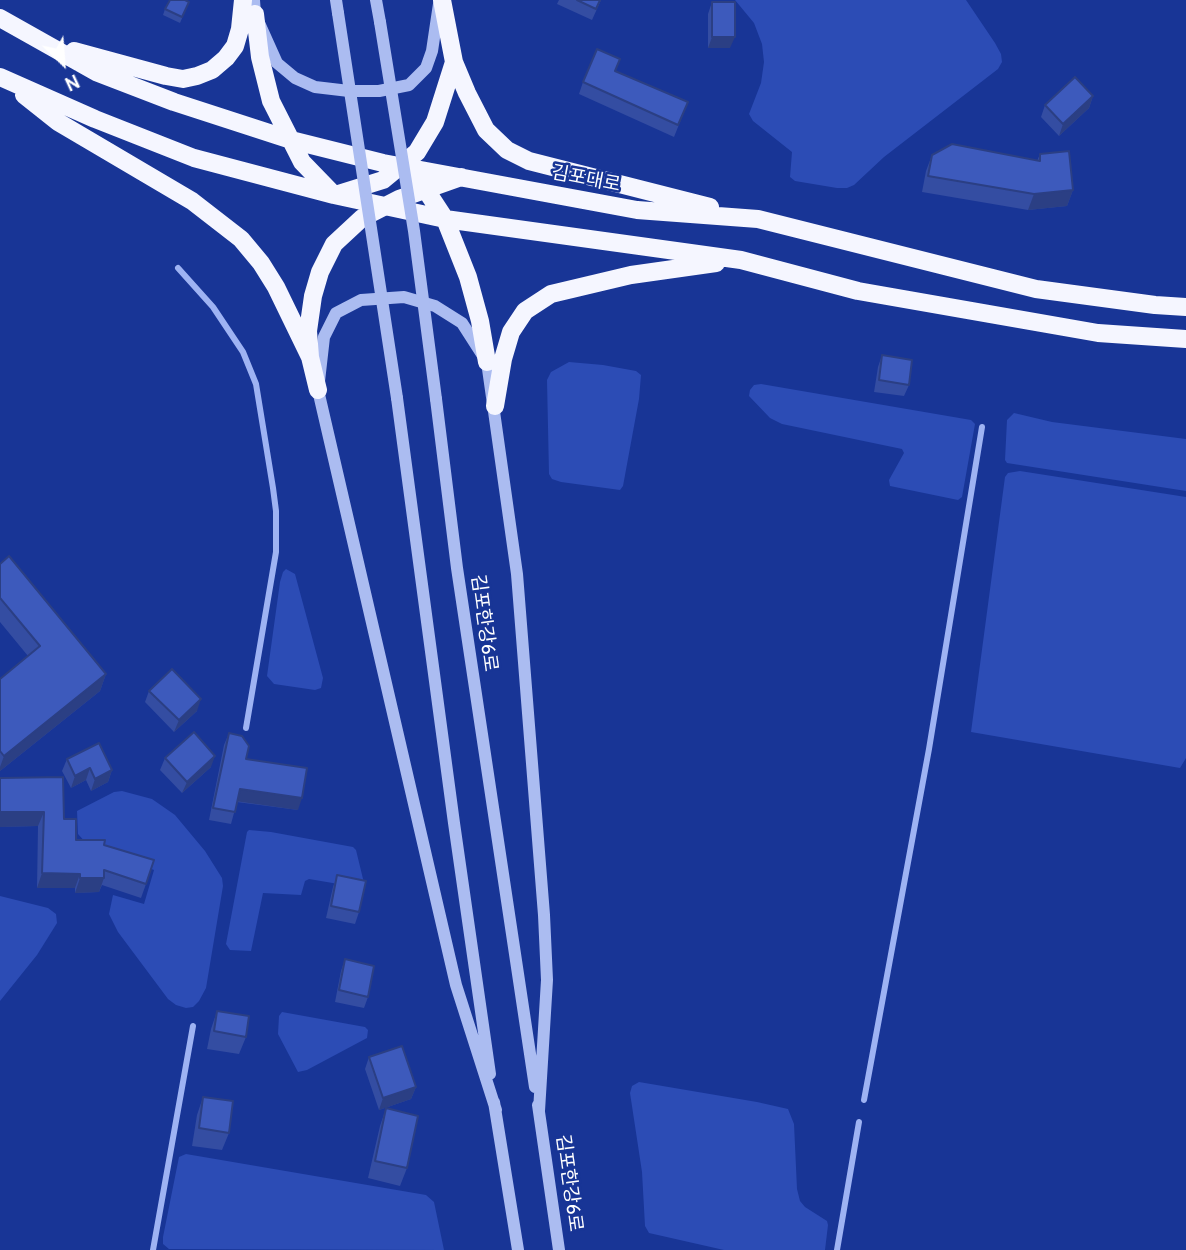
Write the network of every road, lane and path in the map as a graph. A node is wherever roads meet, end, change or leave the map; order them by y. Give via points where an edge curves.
1 (376, 0) edge
2 (441, 0) edge
3 (251, 5) edge
4 (337, 7) edge
5 (0, 18) edge
6 (38, 40) junction
7 (454, 62) junction
8 (2, 78) edge
9 (291, 140) junction
10 (402, 166) junction
11 (461, 177) junction
12 (426, 190) junction
13 (334, 195) junction
14 (385, 206) junction
15 (445, 219) junction
16 (758, 219) junction
17 (741, 260) junction
18 (1186, 307) edge
19 (1186, 339) edge
20 (310, 357) junction
21 (487, 362) junction
22 (318, 390) junction
23 (495, 407) junction
24 (496, 1110) junction
25 (539, 1111) junction
26 (517, 1250) edge
27 (559, 1250) edge

1 - 25 street, 김포한강6로, bridge via 414,231 459,582
2 - 3 street via 426,68 409,85 379,91 315,87 295,78 277,62
2 - 7 main road
3 - 6 main road via 226,58 212,70 183,79
3 - 9 main road via 271,101
4 - 24 street, bridge via 397,398
5 - 6 main road, 김포대로
6 - 9 main road, 김포대로 via 96,72
7 - 10 main road via 435,122 417,152
7 - 16 main road via 479,118 495,139 516,155
8 - 13 main road via 194,158
8 - 20 main road via 58,122 192,201 241,239 276,287
9 - 10 main road, 김포대로
9 - 13 main road via 302,162
10 - 11 main road, 김포대로
10 - 12 main road
10 - 13 main road via 383,180
11 - 12 main road
11 - 16 main road, 김포대로 via 637,210
12 - 14 main road
12 - 15 main road
13 - 14 main road
14 - 15 main road
14 - 20 main road via 362,218 334,244 320,272 308,331
15 - 17 main road
15 - 21 main road via 468,277
16 - 18 main road, 김포대로 via 1035,289
17 - 19 main road via 858,291 1098,333
17 - 23 main road via 631,275 551,294 525,311 511,332
20 - 22 main road
21 - 22 street via 462,323 435,306 404,297 361,300 336,313 324,337
21 - 23 street
22 - 24 street via 456,985
23 - 25 street via 517,574 544,915 547,980
24 - 26 street
25 - 27 street, 김포한강6로

